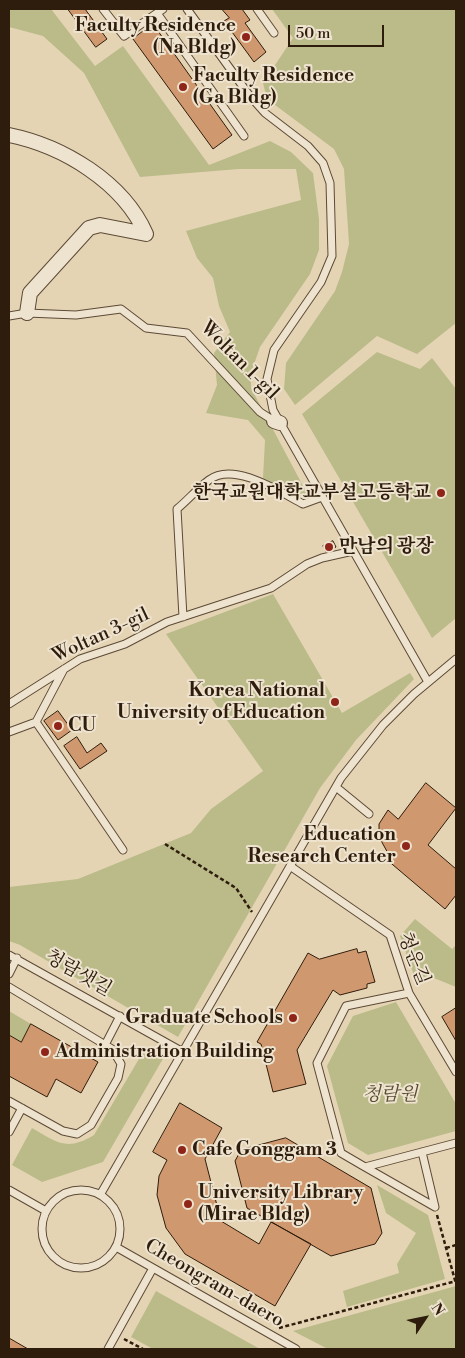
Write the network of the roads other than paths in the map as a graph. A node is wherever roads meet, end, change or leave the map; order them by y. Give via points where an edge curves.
1 (103, 9) edge
2 (187, 9) edge
3 (257, 9) edge
4 (160, 11) edge
5 (274, 33) dead end
6 (9, 135) edge
7 (244, 136) dead end
8 (27, 313) junction
9 (9, 316) edge
10 (277, 422) junction
11 (322, 497) junction
12 (353, 551) junction
13 (183, 617) junction
14 (456, 659) edge
15 (65, 669) junction
16 (428, 682) junction
17 (9, 704) edge
18 (36, 722) junction
19 (9, 732) edge
20 (336, 787) junction
21 (369, 814) dead end
22 (123, 850) dead end
23 (290, 866) junction
24 (9, 955) edge
25 (17, 958) junction
26 (9, 974) edge
27 (9, 987) edge
28 (409, 993) junction
29 (120, 1016) junction
30 (105, 1045) junction
31 (183, 1052) junction
32 (456, 1072) edge
33 (9, 1101) edge
34 (22, 1108) junction
35 (9, 1132) edge
36 (456, 1143) edge
37 (422, 1152) junction
38 (365, 1167) junction
39 (9, 1190) edge
40 (100, 1195) junction
41 (46, 1211) junction
42 (116, 1247) junction
43 (153, 1268) junction
44 (108, 1349) edge
45 (296, 1349) edge

1 - 4 lane via 124,36
2 - 10 lane via 249,95 323,163 330,183 332,256 321,282 274,350 267,379
3 - 5 lane
4 - 7 lane
6 - 8 street via 51,148 115,187 139,218 146,234 100,225 89,228 30,293
8 - 9 lane, Woltan 1-gil
8 - 10 lane, Woltan 1-gil via 76,315 122,309 146,328 186,333 260,412
10 - 11 lane
11 - 12 lane
11 - 13 lane via 303,504 252,478 222,473 210,479 178,510
12 - 13 lane, Woltan 3-gil via 306,564 271,588
12 - 16 lane
13 - 15 lane, Woltan 3-gil via 125,644 80,659
14 - 16 lane
15 - 17 lane, Woltan 3-gil
15 - 18 lane
16 - 20 lane via 383,725
18 - 19 lane
18 - 22 lane
20 - 21 lane
20 - 23 lane
23 - 28 lane, 청운길 via 390,935
23 - 31 lane
24 - 25 lane, 청람샛길
25 - 26 lane
25 - 29 lane, 청람샛길
27 - 30 lane
28 - 32 lane, 청운길
28 - 38 lane via 346,1006 317,1063 341,1153
29 - 30 lane
29 - 31 lane, 청람샛길
30 - 34 lane via 119,1058 121,1071 85,1131 70,1134
31 - 40 lane
33 - 34 lane
34 - 35 lane
36 - 37 lane
37 - 38 lane
37 - 38 lane via 435,1207
39 - 41 lane
40 - 41 lane via 79,1189 64,1193 51,1202
40 - 42 lane via 117,1212 120,1227
41 - 42 lane via 41,1231 45,1246 54,1259 83,1269 98,1265
42 - 43 lane, Cheongram-daero
43 - 44 lane
43 - 45 lane, Cheongram-daero

